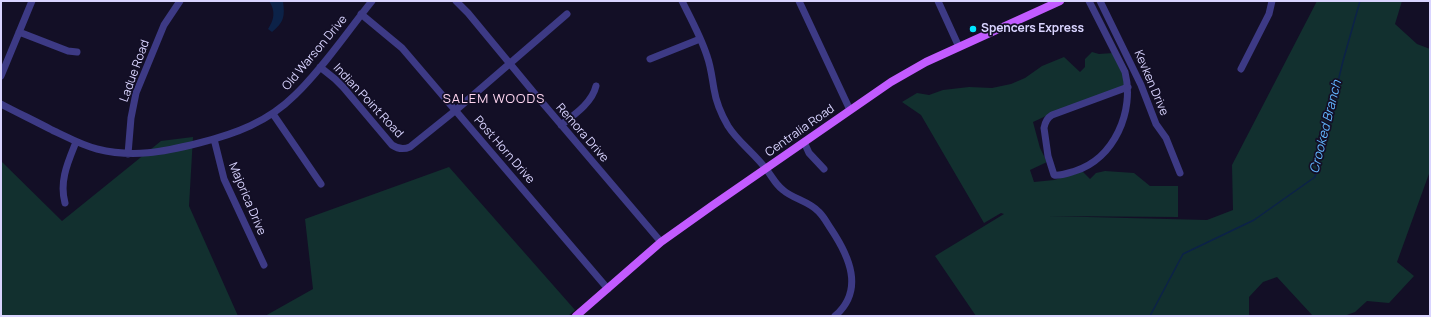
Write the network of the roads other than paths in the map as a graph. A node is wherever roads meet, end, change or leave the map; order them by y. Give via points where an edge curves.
1 (32, 1) edge
2 (180, 1) edge
3 (372, 1) edge
4 (456, 1) edge
5 (682, 1) edge
6 (799, 1) edge
7 (938, 1) edge
8 (1060, 1) edge
9 (1089, 1) edge
10 (1100, 1) edge
11 (1272, 1) edge
12 (361, 14) junction
13 (567, 14) dead end
14 (19, 32) junction
15 (700, 39) junction
16 (959, 47) junction
17 (77, 52) dead end
18 (650, 60) dead end
19 (510, 64) junction
20 (320, 67) junction
21 (1241, 69) dead end
22 (1, 76) edge
23 (596, 86) dead end
24 (1128, 87) junction
25 (1, 104) edge
26 (456, 110) junction
27 (850, 110) junction
28 (273, 114) junction
29 (561, 125) junction
30 (214, 139) junction
31 (76, 142) junction
32 (804, 142) junction
33 (128, 154) junction
34 (766, 169) junction
35 (824, 169) dead end
36 (1180, 174) dead end
37 (321, 184) dead end
38 (65, 203) dead end
39 (661, 242) junction
40 (264, 265) dead end
41 (608, 289) junction
42 (576, 316) edge
43 (835, 316) edge

1 - 14 street
2 - 33 street, Ladue Road via 164,24 136,94
3 - 12 street, Old Warson Drive
4 - 19 street, Remora Drive
5 - 15 street
6 - 27 street
7 - 16 street
8 - 16 main road, Centralia Road
9 - 24 street via 1122,64
10 - 36 street, Kevken Drive via 1141,85 1156,124 1166,138
11 - 21 street via 1269,14
12 - 20 street, Old Warson Drive
12 - 26 street, Post Horn Drive via 402,48
13 - 19 street
14 - 17 street
14 - 22 street
15 - 18 street
15 - 34 street via 711,67 716,99 723,117 735,135
16 - 27 main road, Centralia Road via 910,70
19 - 26 street
19 - 29 street, Remora Drive
20 - 26 street, Indian Point Road via 343,87 395,147 410,147
20 - 28 street, Old Warson Drive via 295,95
23 - 29 street via 590,99
24 - 24 street via 1126,113 1105,151 1084,168 1054,175 1044,128 1048,117
25 - 31 street, Old Warson Drive
26 - 41 street, Post Horn Drive
27 - 32 main road, Centralia Road
28 - 30 street, Old Warson Drive via 246,129
28 - 37 street
29 - 39 street, Remora Drive
30 - 33 street, Old Warson Drive via 163,152
30 - 40 street, Majorica Drive via 224,179
31 - 33 street, Old Warson Drive
31 - 38 street via 64,177
32 - 34 main road, Centralia Road
32 - 35 street via 809,153
34 - 39 main road, Centralia Road
34 - 43 street via 783,191 820,212 847,255 851,266 852,289 846,303
39 - 41 main road, Centralia Road
41 - 42 main road, Centralia Road

